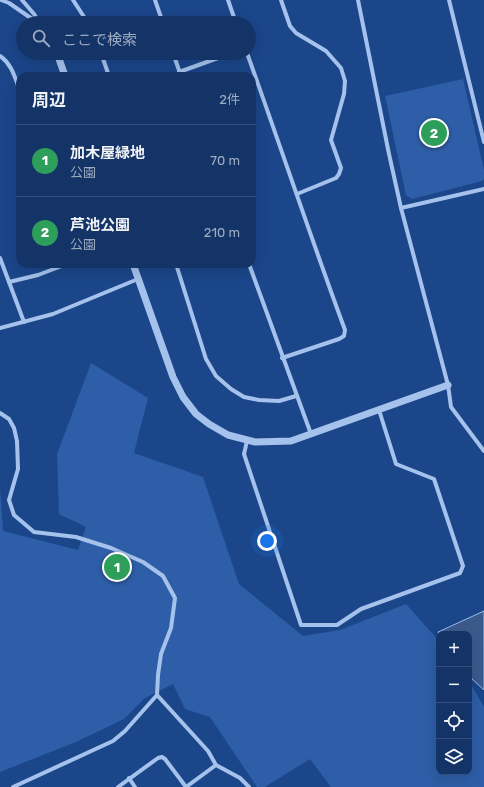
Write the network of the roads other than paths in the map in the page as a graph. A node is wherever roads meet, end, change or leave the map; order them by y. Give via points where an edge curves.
1 (1, 0) edge
2 (22, 0) edge
3 (73, 0) edge
4 (155, 0) edge
5 (228, 0) edge
6 (281, 0) edge
7 (358, 0) edge
8 (449, 0) edge
9 (28, 16) edge
10 (35, 16) edge
11 (83, 16) edge
12 (161, 16) edge
13 (234, 16) edge
14 (0, 56) edge
15 (59, 60) edge
16 (103, 60) edge
17 (175, 60) edge
18 (215, 60) edge
19 (249, 60) edge
20 (64, 72) edge
21 (108, 72) edge
22 (179, 72) edge
23 (185, 72) edge
24 (254, 72) edge
25 (256, 78) edge
26 (16, 80) edge
27 (484, 142) edge
28 (484, 189) edge
29 (297, 194) junction
30 (401, 208) junction
31 (0, 258) edge
32 (56, 268) edge
33 (134, 268) edge
34 (177, 268) edge
35 (250, 268) edge
36 (138, 279) junction
37 (9, 282) junction
38 (24, 322) junction
39 (0, 328) edge
40 (282, 358) junction
41 (448, 385) junction
42 (296, 396) junction
43 (379, 410) junction
44 (0, 413) edge
45 (311, 434) junction
46 (247, 441) junction
47 (484, 452) edge
48 (157, 695) junction
49 (216, 765) junction
50 (129, 778) junction
51 (13, 787) edge
52 (118, 787) edge
53 (135, 787) edge
54 (186, 787) edge
55 (249, 787) edge

1 - 9 street
2 - 10 street
3 - 11 street
4 - 12 street
5 - 13 street
6 - 29 street via 290,26 296,33 326,51 341,68 345,81 344,94 331,140 342,168 336,178
7 - 30 street
8 - 27 street
14 - 26 street via 7,60
15 - 20 street
16 - 21 street
17 - 22 street
18 - 23 street
19 - 24 street
25 - 29 street
28 - 30 street
29 - 40 street via 345,330 344,336 340,339
30 - 41 street
31 - 37 street
32 - 37 street
33 - 36 street
34 - 42 street via 206,359 216,376 231,389 259,400 279,401
35 - 40 street
36 - 38 street via 53,314
36 - 46 street via 172,377 183,397 196,414 209,424
37 - 38 street
38 - 39 street
40 - 42 street
41 - 43 street
41 - 47 street via 451,407
42 - 45 street
43 - 45 street
43 - 46 street via 396,464 434,480 463,566 460,573 361,609 337,625 301,626 244,454
44 - 48 street via 9,419 17,441 18,469 9,500 14,515 34,532 76,537 143,562 163,576 176,598 171,628 162,654
45 - 46 street via 291,441
48 - 49 street via 208,751
48 - 51 street via 113,741
49 - 54 street
49 - 55 street via 240,778
50 - 52 street
50 - 53 street
50 - 54 street via 162,757

